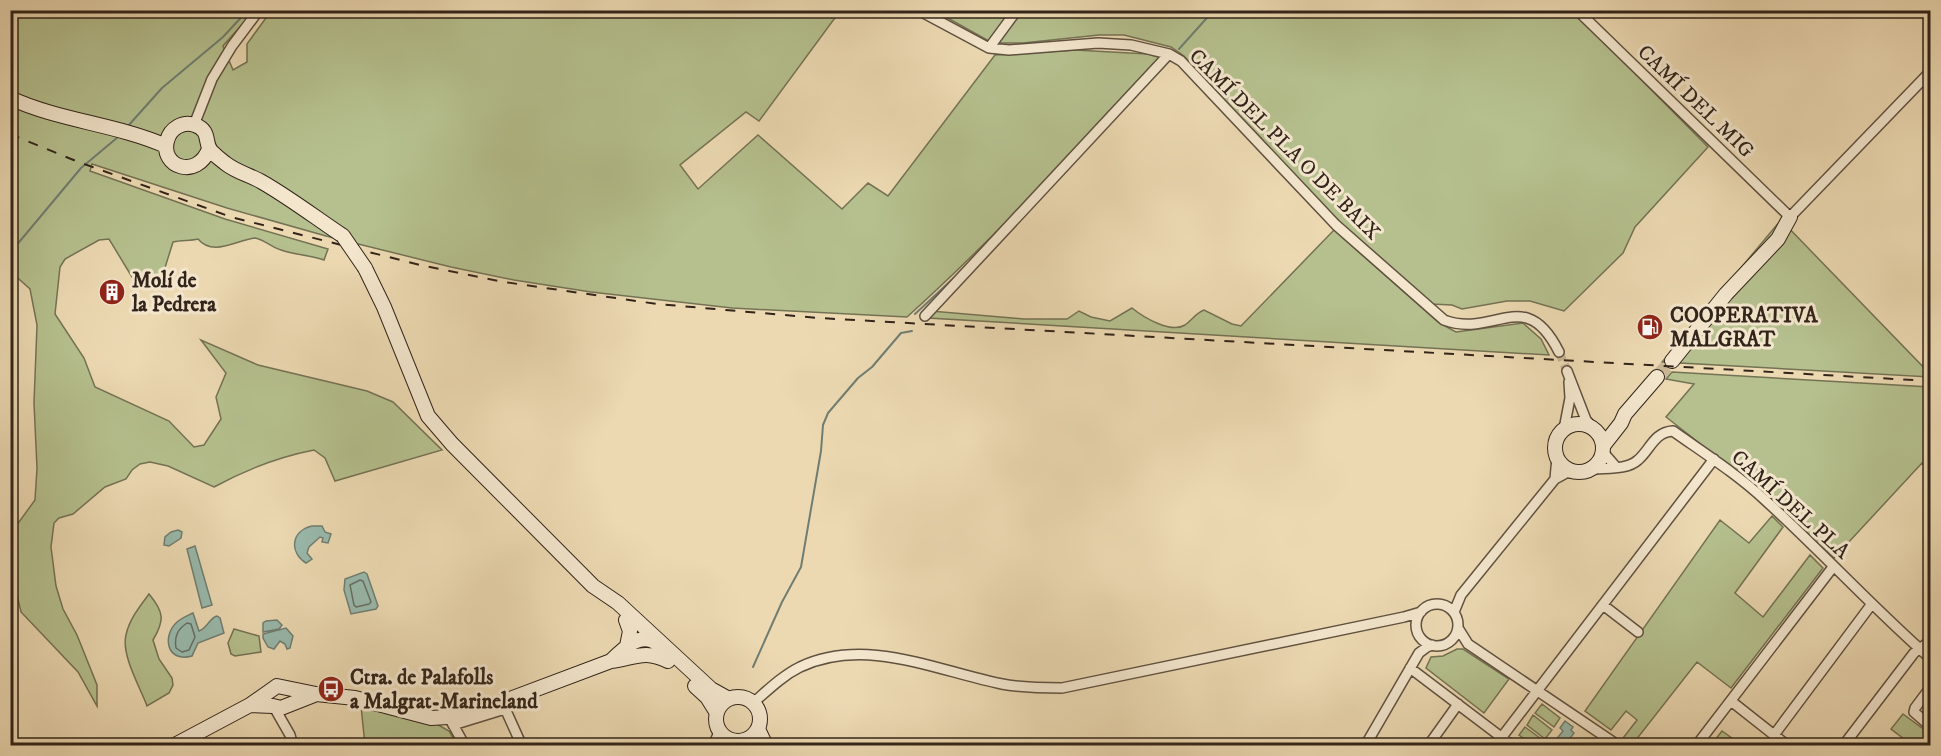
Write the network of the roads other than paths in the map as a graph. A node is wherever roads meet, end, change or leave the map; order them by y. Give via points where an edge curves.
1 (259, 10) edge
2 (918, 10) edge
3 (1017, 10) edge
4 (1577, 10) edge
5 (989, 48) junction
6 (1169, 54) junction
7 (1930, 72) edge
8 (10, 98) edge
9 (194, 125) junction
10 (168, 139) junction
11 (209, 149) junction
12 (200, 164) junction
13 (227, 165) junction
14 (1790, 216) junction
15 (925, 316) dead end
16 (1559, 352) tunnel mouth
17 (1672, 361) tunnel mouth
18 (1657, 377) tunnel mouth
19 (1625, 414) junction
20 (1593, 428) junction
21 (1564, 429) junction
22 (1603, 449) junction
23 (1557, 457) junction
24 (1714, 459) junction
25 (1616, 467) junction
26 (1583, 471) junction
27 (1555, 479) junction
28 (1833, 567) junction
29 (1461, 595) junction
30 (605, 596) junction
31 (1444, 605) junction
32 (1603, 605) junction
33 (1871, 605) junction
34 (621, 606) junction
35 (1421, 612) junction
36 (1454, 612) junction
37 (1404, 617) junction
38 (626, 620) junction
39 (1458, 628) junction
40 (1419, 632) junction
41 (1638, 632) dead end
42 (646, 639) junction
43 (1451, 641) junction
44 (1930, 641) edge
45 (1468, 644) junction
46 (1432, 645) junction
47 (627, 646) junction
48 (1920, 649) junction
49 (642, 653) junction
50 (1419, 653) junction
51 (1930, 658) edge
52 (611, 661) junction
53 (674, 661) junction
54 (1410, 668) junction
55 (1930, 688) edge
56 (288, 689) junction
57 (1538, 690) junction
58 (270, 691) junction
59 (316, 694) junction
60 (729, 699) junction
61 (1731, 702) junction
62 (753, 703) junction
63 (1458, 704) junction
64 (250, 705) junction
65 (281, 705) junction
66 (504, 705) junction
67 (717, 713) junction
68 (450, 721) junction
69 (1930, 726) edge
70 (758, 729) junction
71 (1774, 735) junction
72 (1501, 737) junction
73 (722, 739) edge
74 (750, 743) edge
75 (173, 746) edge
76 (293, 746) edge
77 (465, 746) edge
78 (522, 746) edge
79 (713, 746) edge
80 (766, 746) edge
81 (1365, 746) edge
82 (1428, 746) edge
83 (1495, 746) edge
84 (1513, 746) edge
85 (1619, 746) edge
86 (1696, 746) edge
87 (1788, 746) edge
88 (1843, 746) edge

1 - 9 street via 212,79
2 - 5 street, CAMÍ DEL PLA O DE BAIX
3 - 5 street
4 - 14 street, CAMÍ DEL MIG
5 - 6 street, CAMÍ DEL PLA O DE BAIX via 1098,43 1131,45
6 - 15 street
6 - 16 street, CAMÍ DEL PLA O DE BAIX via 1181,61 1336,225 1444,320 1474,326 1507,317 1526,318 1546,330
7 - 14 street
8 - 10 street via 35,110
9 - 10 street via 177,127
9 - 11 street via 206,134
10 - 12 street via 168,155 174,162 182,167
11 - 12 street
11 - 13 street
12 - 13 street
13 - 30 street, bridge via 261,181 343,236 365,268 384,307 428,416
14 - 17 street via 1778,239 1726,294
18 - 19 street
19 - 20 street
19 - 22 street
20 - 21 street via 1578,424
20 - 21 street via 1568,374 1570,398
20 - 22 street
21 - 23 street via 1555,442
22 - 25 street
22 - 26 street via 1598,463
23 - 26 street via 1569,470
23 - 27 street
24 - 25 street, CAMÍ DEL PLA via 1669,431 1657,437 1639,460
24 - 28 street, CAMÍ DEL PLA via 1764,499
24 - 32 street
25 - 26 street, CAMÍ DEL PLA
26 - 27 street, CAMÍ DEL PLA
27 - 29 street
28 - 33 street, CAMÍ DEL PLA
28 - 61 street
29 - 31 street
29 - 36 street
30 - 34 street
30 - 38 street
31 - 35 street via 1432,605
31 - 36 street
32 - 41 street
32 - 57 street
33 - 48 street, CAMÍ DEL PLA
33 - 71 street
34 - 42 street
34 - 53 street
35 - 37 street
35 - 40 street via 1417,620
36 - 39 street
37 - 40 street
37 - 62 street via 1062,688 1007,685 889,656 836,657 799,668
38 - 42 street
38 - 47 street via 630,631
39 - 43 street
39 - 45 street
40 - 46 street
40 - 50 street
42 - 47 street
42 - 49 street
42 - 53 street
43 - 45 street
43 - 46 street
44 - 48 street
45 - 57 street
46 - 50 street
47 - 52 street
48 - 51 street, CAMÍ DEL PLA
48 - 88 street
49 - 52 street
49 - 53 street
50 - 54 street
52 - 66 street
53 - 60 street
53 - 67 street
54 - 63 street
54 - 81 street
55 - 69 street via 1914,708
56 - 58 street via 277,686
56 - 59 street
56 - 65 street via 291,696
57 - 72 street
57 - 85 street
58 - 64 street
58 - 65 street via 269,698
59 - 65 street
59 - 68 street via 355,698
60 - 62 street via 737,697
60 - 67 street
61 - 71 street
61 - 86 street
62 - 70 street via 759,714
63 - 72 street
63 - 82 street
64 - 65 street
64 - 75 street
65 - 76 street
66 - 68 street
66 - 78 street
67 - 73 street
68 - 77 street
70 - 74 street
70 - 80 street
71 - 87 street
72 - 83 street
72 - 84 street
73 - 74 street
73 - 79 street

